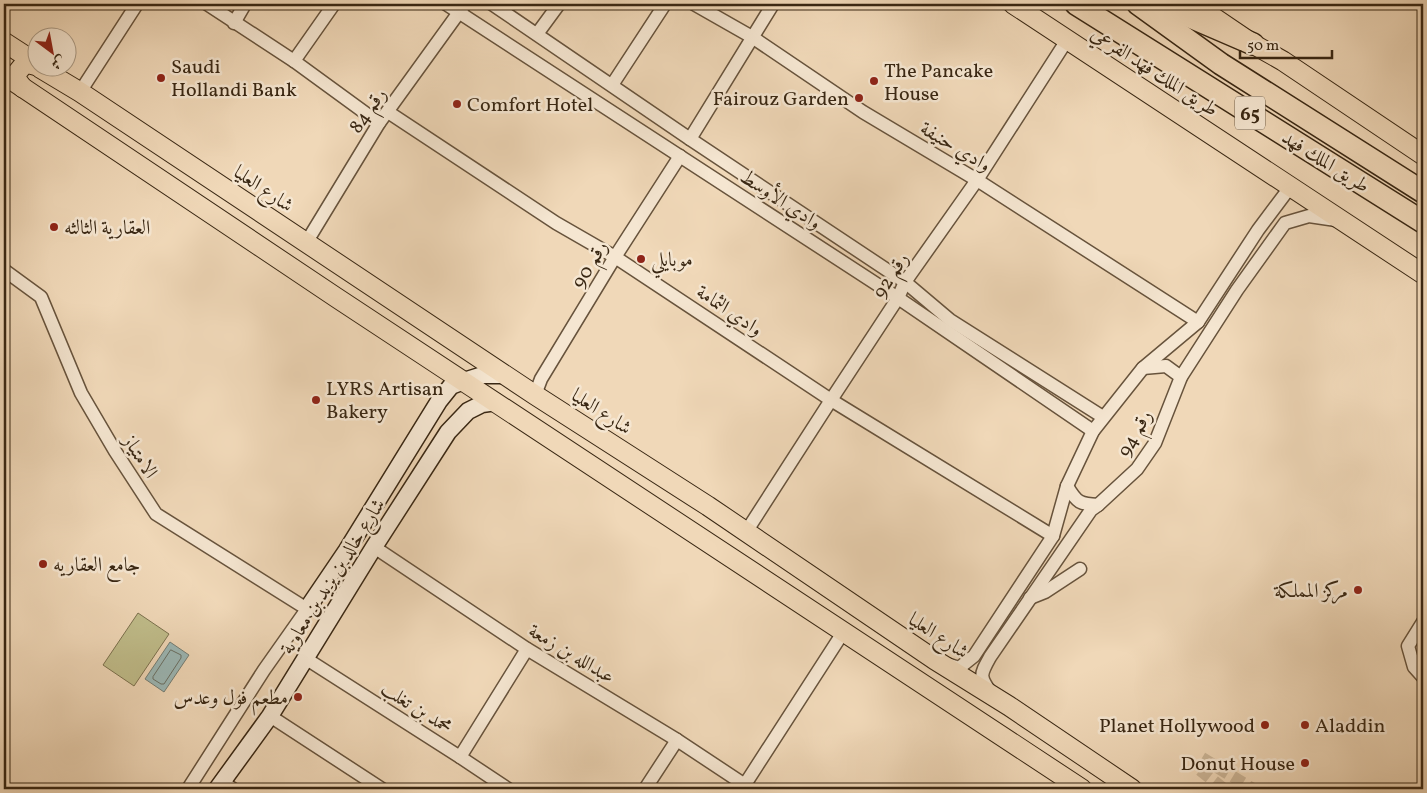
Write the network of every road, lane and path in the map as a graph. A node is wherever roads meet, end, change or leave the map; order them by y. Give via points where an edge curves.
1 (137, 4) edge
2 (206, 4) edge
3 (245, 4) edge
4 (334, 4) edge
5 (446, 4) edge
6 (492, 4) edge
7 (559, 4) edge
8 (665, 4) edge
9 (694, 4) edge
10 (773, 4) edge
11 (1013, 4) edge
12 (1076, 4) edge
13 (1138, 4) edge
14 (1164, 4) edge
15 (1194, 4) edge
16 (463, 8) edge
17 (234, 22) junction
18 (537, 34) junction
19 (752, 36) junction
20 (1067, 40) junction
21 (4, 42) edge
22 (1253, 44) junction
23 (28, 58) edge
24 (294, 61) junction
25 (28, 64) edge
26 (58, 78) edge
27 (14, 81) edge
28 (612, 85) junction
29 (80, 92) junction
30 (388, 112) junction
31 (379, 123) junction
32 (690, 139) junction
33 (1423, 155) edge
34 (680, 156) junction
35 (977, 180) junction
36 (1291, 186) junction
37 (1423, 192) edge
38 (1340, 220) junction
39 (1423, 222) edge
40 (1258, 230) junction
41 (306, 242) junction
42 (615, 256) junction
43 (4, 270) edge
44 (1423, 274) edge
45 (905, 282) junction
46 (1237, 290) junction
47 (898, 298) junction
48 (1198, 322) junction
49 (1143, 368) junction
50 (506, 375) junction
51 (1181, 377) junction
52 (464, 381) junction
53 (535, 395) junction
54 (830, 400) junction
55 (496, 402) junction
56 (1103, 417) junction
57 (430, 418) junction
58 (1093, 431) junction
59 (448, 432) junction
60 (1067, 486) junction
61 (1098, 505) junction
62 (746, 532) junction
63 (1053, 536) junction
64 (374, 547) junction
65 (1080, 569) dead end
66 (1030, 598) junction
67 (307, 609) junction
68 (1423, 622) edge
69 (844, 631) junction
70 (528, 649) junction
71 (305, 658) junction
72 (934, 660) junction
73 (1423, 678) edge
74 (919, 681) junction
75 (994, 697) junction
76 (270, 716) junction
77 (677, 740) junction
78 (460, 757) junction
79 (224, 787) edge
80 (746, 788) edge
81 (188, 789) edge
82 (382, 789) edge
83 (508, 789) edge
84 (645, 789) edge
85 (1082, 789) edge
86 (1132, 789) edge

1 - 29 street
2 - 17 street
3 - 17 street
4 - 24 street
5 - 16 street, وادي الأوسط
6 - 18 street, وادي الأوسط
7 - 18 street
8 - 28 street
9 - 19 street, وادي حنيفة
10 - 19 street
11 - 20 main road, طريق الملك فهد الفرعي
12 - 39 highway, طريق الملك فهد / 65
13 - 37 highway, طريق الملك فهد / 65 via 1221,64
14 - 22 highway
15 - 22 main road
16 - 30 street, رقم 84
16 - 34 street, وادي الأوسط
17 - 24 street
18 - 28 street, وادي الأوسط
19 - 32 street
19 - 35 street, وادي حنيفة via 863,112
20 - 35 street, رقم 92
20 - 36 main road, طريق الملك فهد الفرعي
21 - 23 main road, شارع العليا
22 - 33 main road
24 - 31 street
25 - 27 main road via 25,63 16,74
26 - 29 main road, شارع العليا
27 - 52 main road
28 - 32 street, وادي الأوسط
29 - 41 main road, شارع العليا
30 - 31 street, رقم 84
30 - 42 street, وادي الثمامة via 531,207
31 - 41 street, رقم 84
32 - 45 street, وادي الأوسط
34 - 42 street, رقم 90
34 - 47 street, وادي الأوسط
35 - 45 street, رقم 92
35 - 48 street, وادي حنيفة
36 - 38 main road, طريق الملك فهد الفرعي
36 - 40 street, رقم 94
38 - 44 main road, طريق الملك فهد الفرعي
38 - 46 street, رقم 94 via 1310,216 1285,223
40 - 46 street via 1256,245 1236,279
40 - 48 street, رقم 94
41 - 50 main road, شارع العليا
42 - 53 street, رقم 90 via 541,379
42 - 54 street, وادي الثمامة
43 - 67 street, الامتياز via 41,297 81,393 156,514
45 - 47 street, رقم 92
45 - 56 street, وادي الأوسط via 950,320
46 - 51 street, رقم 94
47 - 54 street, رقم 92
47 - 58 street, وادي الأوسط
48 - 49 street, رقم 94
49 - 51 street via 1166,366
49 - 56 street, رقم 94
50 - 52 main road via 482,375
50 - 53 main road, شارع العليا
51 - 61 street, رقم 94 via 1155,443 1137,469
52 - 55 main road
52 - 57 main road, شارع خالد بن يزيد بن معاوية via 451,386
53 - 62 main road, شارع العليا
54 - 62 street, رقم 92
54 - 63 street, وادي الثمامة
55 - 59 main road, شارع خالد بن يزيد بن معاوية via 468,411
55 - 69 main road
56 - 58 street, رقم 94
57 - 59 main road via 442,421
57 - 67 main road, شارع خالد بن يزيد بن معاوية
58 - 60 street, رقم 94
59 - 64 main road, شارع خالد بن يزيد بن معاوية
60 - 61 street via 1074,499 1083,504
60 - 63 street, رقم 94
61 - 66 street, رقم 94 via 1090,510
62 - 72 main road, شارع العليا
63 - 72 street, رقم 94 via 970,660 959,668
64 - 70 street, عبدالله بن زمعة
64 - 71 main road, شارع خالد بن يزيد بن معاوية
65 - 66 street
66 - 75 street, رقم 94 via 982,672 983,681
67 - 81 street, شارع خالد بن يزيد بن معاوية
68 - 73 street via 1408,646 1414,667
69 - 74 main road
69 - 80 street
70 - 77 street, عبدالله بن زمعة
70 - 78 street
71 - 76 main road, شارع خالد بن يزيد بن معاوية
71 - 78 street, محمد بن تغلب
72 - 74 main road via 946,679 936,684
72 - 75 main road, شارع العليا
74 - 85 main road
75 - 86 main road, شارع العليا
76 - 79 main road, شارع خالد بن يزيد بن معاوية
76 - 82 street
77 - 80 street, عبدالله بن زمعة
77 - 84 street
78 - 83 street, محمد بن تغلب

